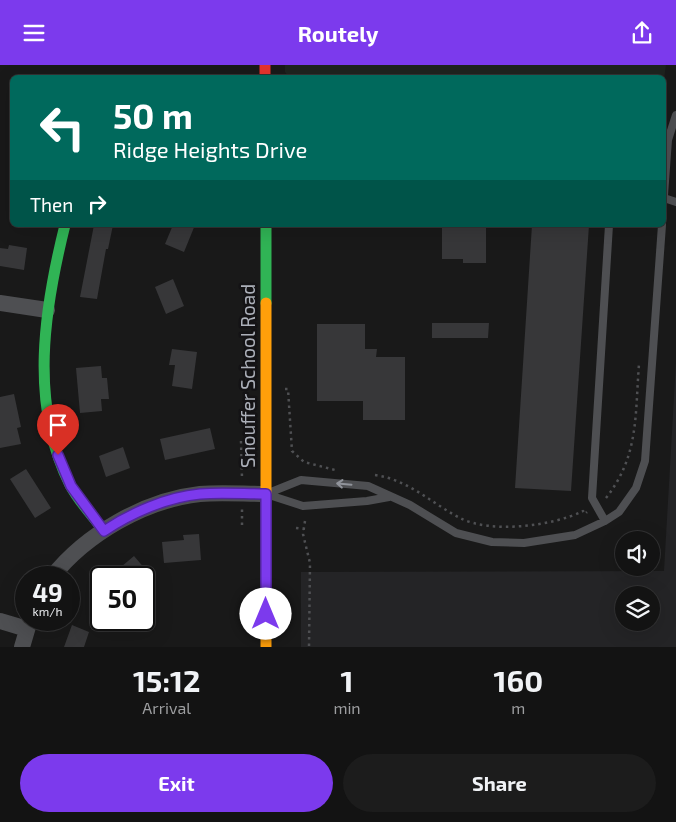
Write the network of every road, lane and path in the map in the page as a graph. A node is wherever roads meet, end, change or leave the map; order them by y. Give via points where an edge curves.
1 (676, 115) edge
2 (666, 168) edge
3 (64, 227) edge
4 (266, 227) edge
5 (609, 227) edge
6 (662, 227) edge
7 (0, 303) edge
8 (47, 309) junction
9 (639, 357) dead end
10 (278, 389) dead end
11 (242, 441) dead end
12 (342, 471) dead end
13 (373, 475) dead end
14 (242, 478) dead end
15 (266, 494) junction
16 (390, 497) junction
17 (596, 506) junction
18 (242, 509) dead end
19 (305, 521) dead end
20 (605, 521) junction
21 (242, 525) dead end
22 (296, 528) dead end
23 (304, 529) junction
24 (104, 531) junction
25 (62, 566) edge
26 (0, 621) edge
27 (15, 623) edge
28 (26, 631) edge
29 (22, 647) edge
30 (266, 647) edge
31 (309, 647) edge

1 - 2 lane via 668,140
3 - 8 main road
4 - 15 main road, Snouffer School Road
5 - 17 lane via 592,498
6 - 20 lane via 645,461 636,488 619,512
7 - 8 street
8 - 24 main road via 44,374 52,440 71,486
9 - 17 path via 631,451 617,484
10 - 12 path via 288,389 295,456 304,462
11 - 14 path
13 - 17 path via 410,486 461,518 491,527 555,521 583,511 585,514
15 - 16 lane via 303,506
16 -> 15 lane via 368,486 301,480
15 - 24 street via 200,494 121,519
15 - 30 main road, Snouffer School Road
16 - 20 lane via 410,505 456,533 492,542 524,543 575,535
17 - 20 lane
18 - 21 path
19 - 23 path
22 - 23 path
23 - 31 path via 310,563
24 - 25 street via 78,549
26 - 27 street
28 - 29 street

